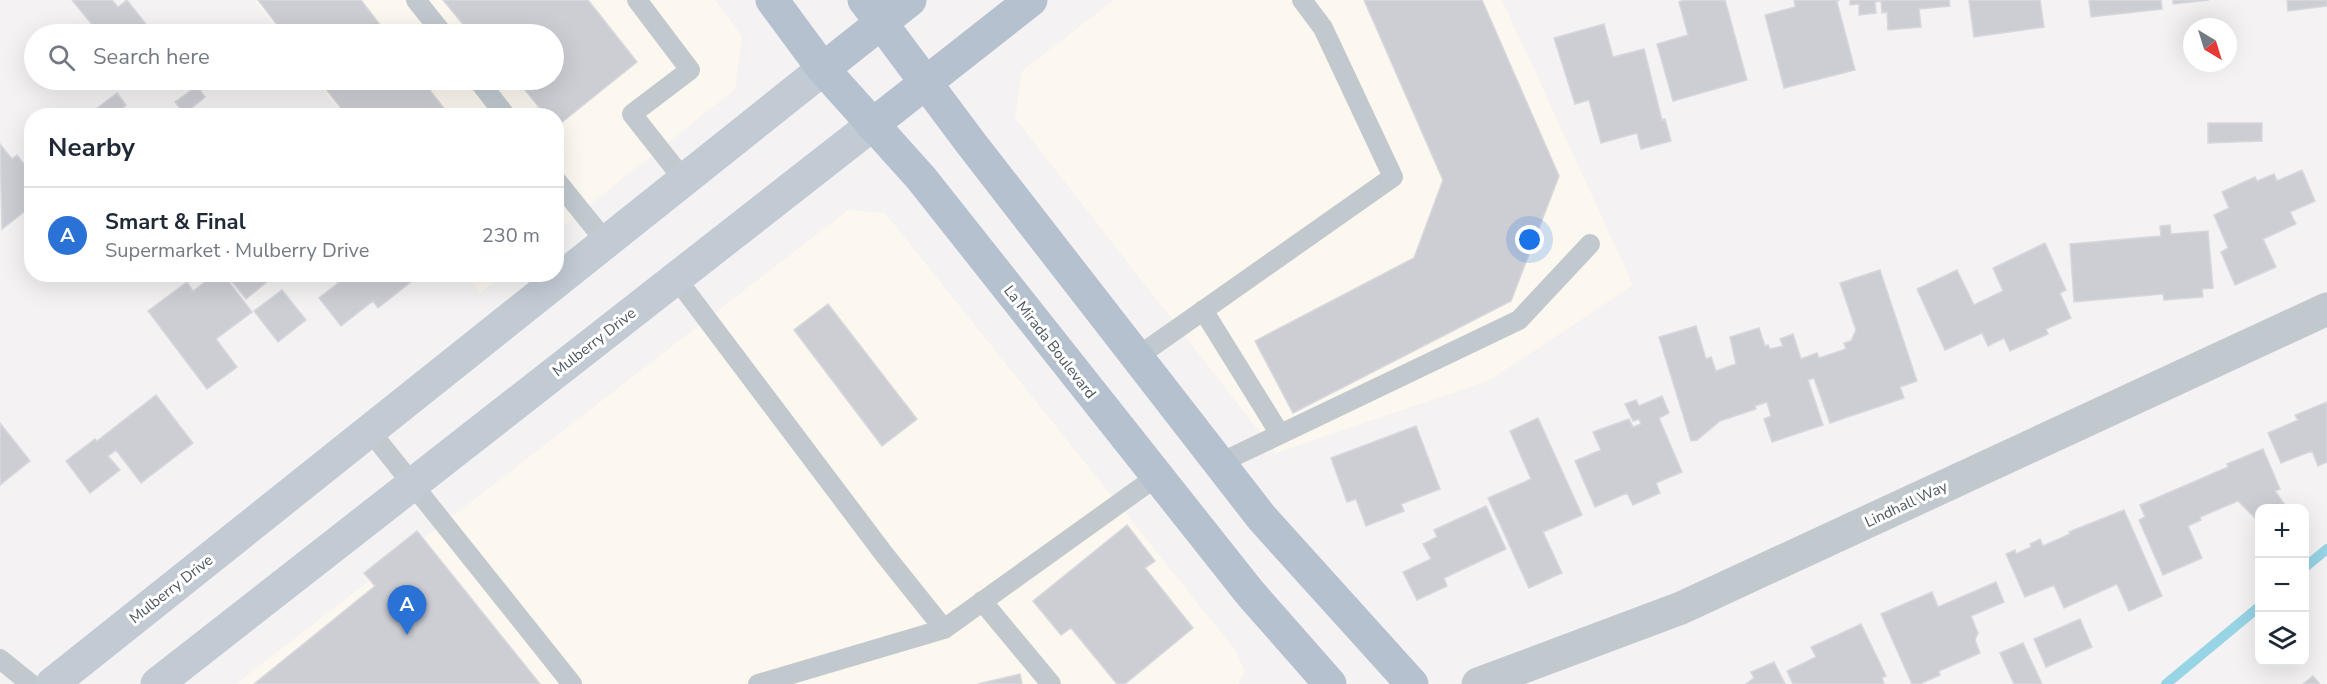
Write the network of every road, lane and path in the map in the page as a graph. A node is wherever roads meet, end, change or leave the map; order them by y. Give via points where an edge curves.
1 (416, 0) edge
2 (637, 0) edge
3 (772, 0) edge
4 (910, 0) edge
5 (1031, 0) edge
6 (1302, 0) edge
7 (873, 11) edge
8 (435, 24) edge
9 (823, 69) junction
10 (926, 82) junction
11 (486, 90) edge
12 (500, 108) edge
13 (872, 125) junction
14 (684, 180) junction
15 (564, 190) edge
16 (606, 243) junction
17 (1590, 244) dead end
18 (564, 276) edge
19 (676, 278) junction
20 (557, 282) edge
21 (2327, 309) edge
22 (1203, 310) junction
23 (1137, 357) junction
24 (370, 431) junction
25 (1280, 435) junction
26 (1220, 463) junction
27 (1156, 477) junction
28 (412, 484) junction
29 (982, 601) junction
30 (944, 629) junction
31 (0, 659) edge
32 (31, 684) edge
33 (52, 684) edge
34 (157, 684) edge
35 (572, 684) edge
36 (758, 684) edge
37 (1051, 684) edge
38 (1330, 684) edge
39 (1412, 684) edge
40 (1478, 684) edge

1 - 8 lane
2 - 14 lane via 690,69 632,114
3 - 9 main road, La Mirada Boulevard
4 - 7 main road, Mulberry Drive
5 - 10 main road, Mulberry Drive
6 - 22 lane via 1323,28 1393,177
7 - 9 main road, Mulberry Drive
7 - 10 main road
9 - 13 main road, La Mirada Boulevard
9 - 14 street, Mulberry Drive
10 - 13 main road, Mulberry Drive
10 - 23 main road
11 - 12 lane
13 - 19 street, Mulberry Drive
13 - 27 main road, La Mirada Boulevard via 921,178
14 - 16 street, Mulberry Drive
15 - 16 lane
16 - 18 street, Mulberry Drive
17 - 25 lane via 1519,320
19 - 28 street, Mulberry Drive
19 - 30 lane
20 - 24 street, Mulberry Drive
21 - 40 street, Lindhall Way via 1681,608
22 - 23 lane
22 - 25 lane
23 - 26 main road
24 - 28 lane
24 - 33 street, Mulberry Drive
25 - 26 lane
26 - 39 main road via 1262,518
27 - 29 lane
27 - 38 main road, La Mirada Boulevard
28 - 34 street, Mulberry Drive
28 - 35 lane
29 - 30 lane
29 - 37 lane
30 - 36 lane
31 - 32 lane

